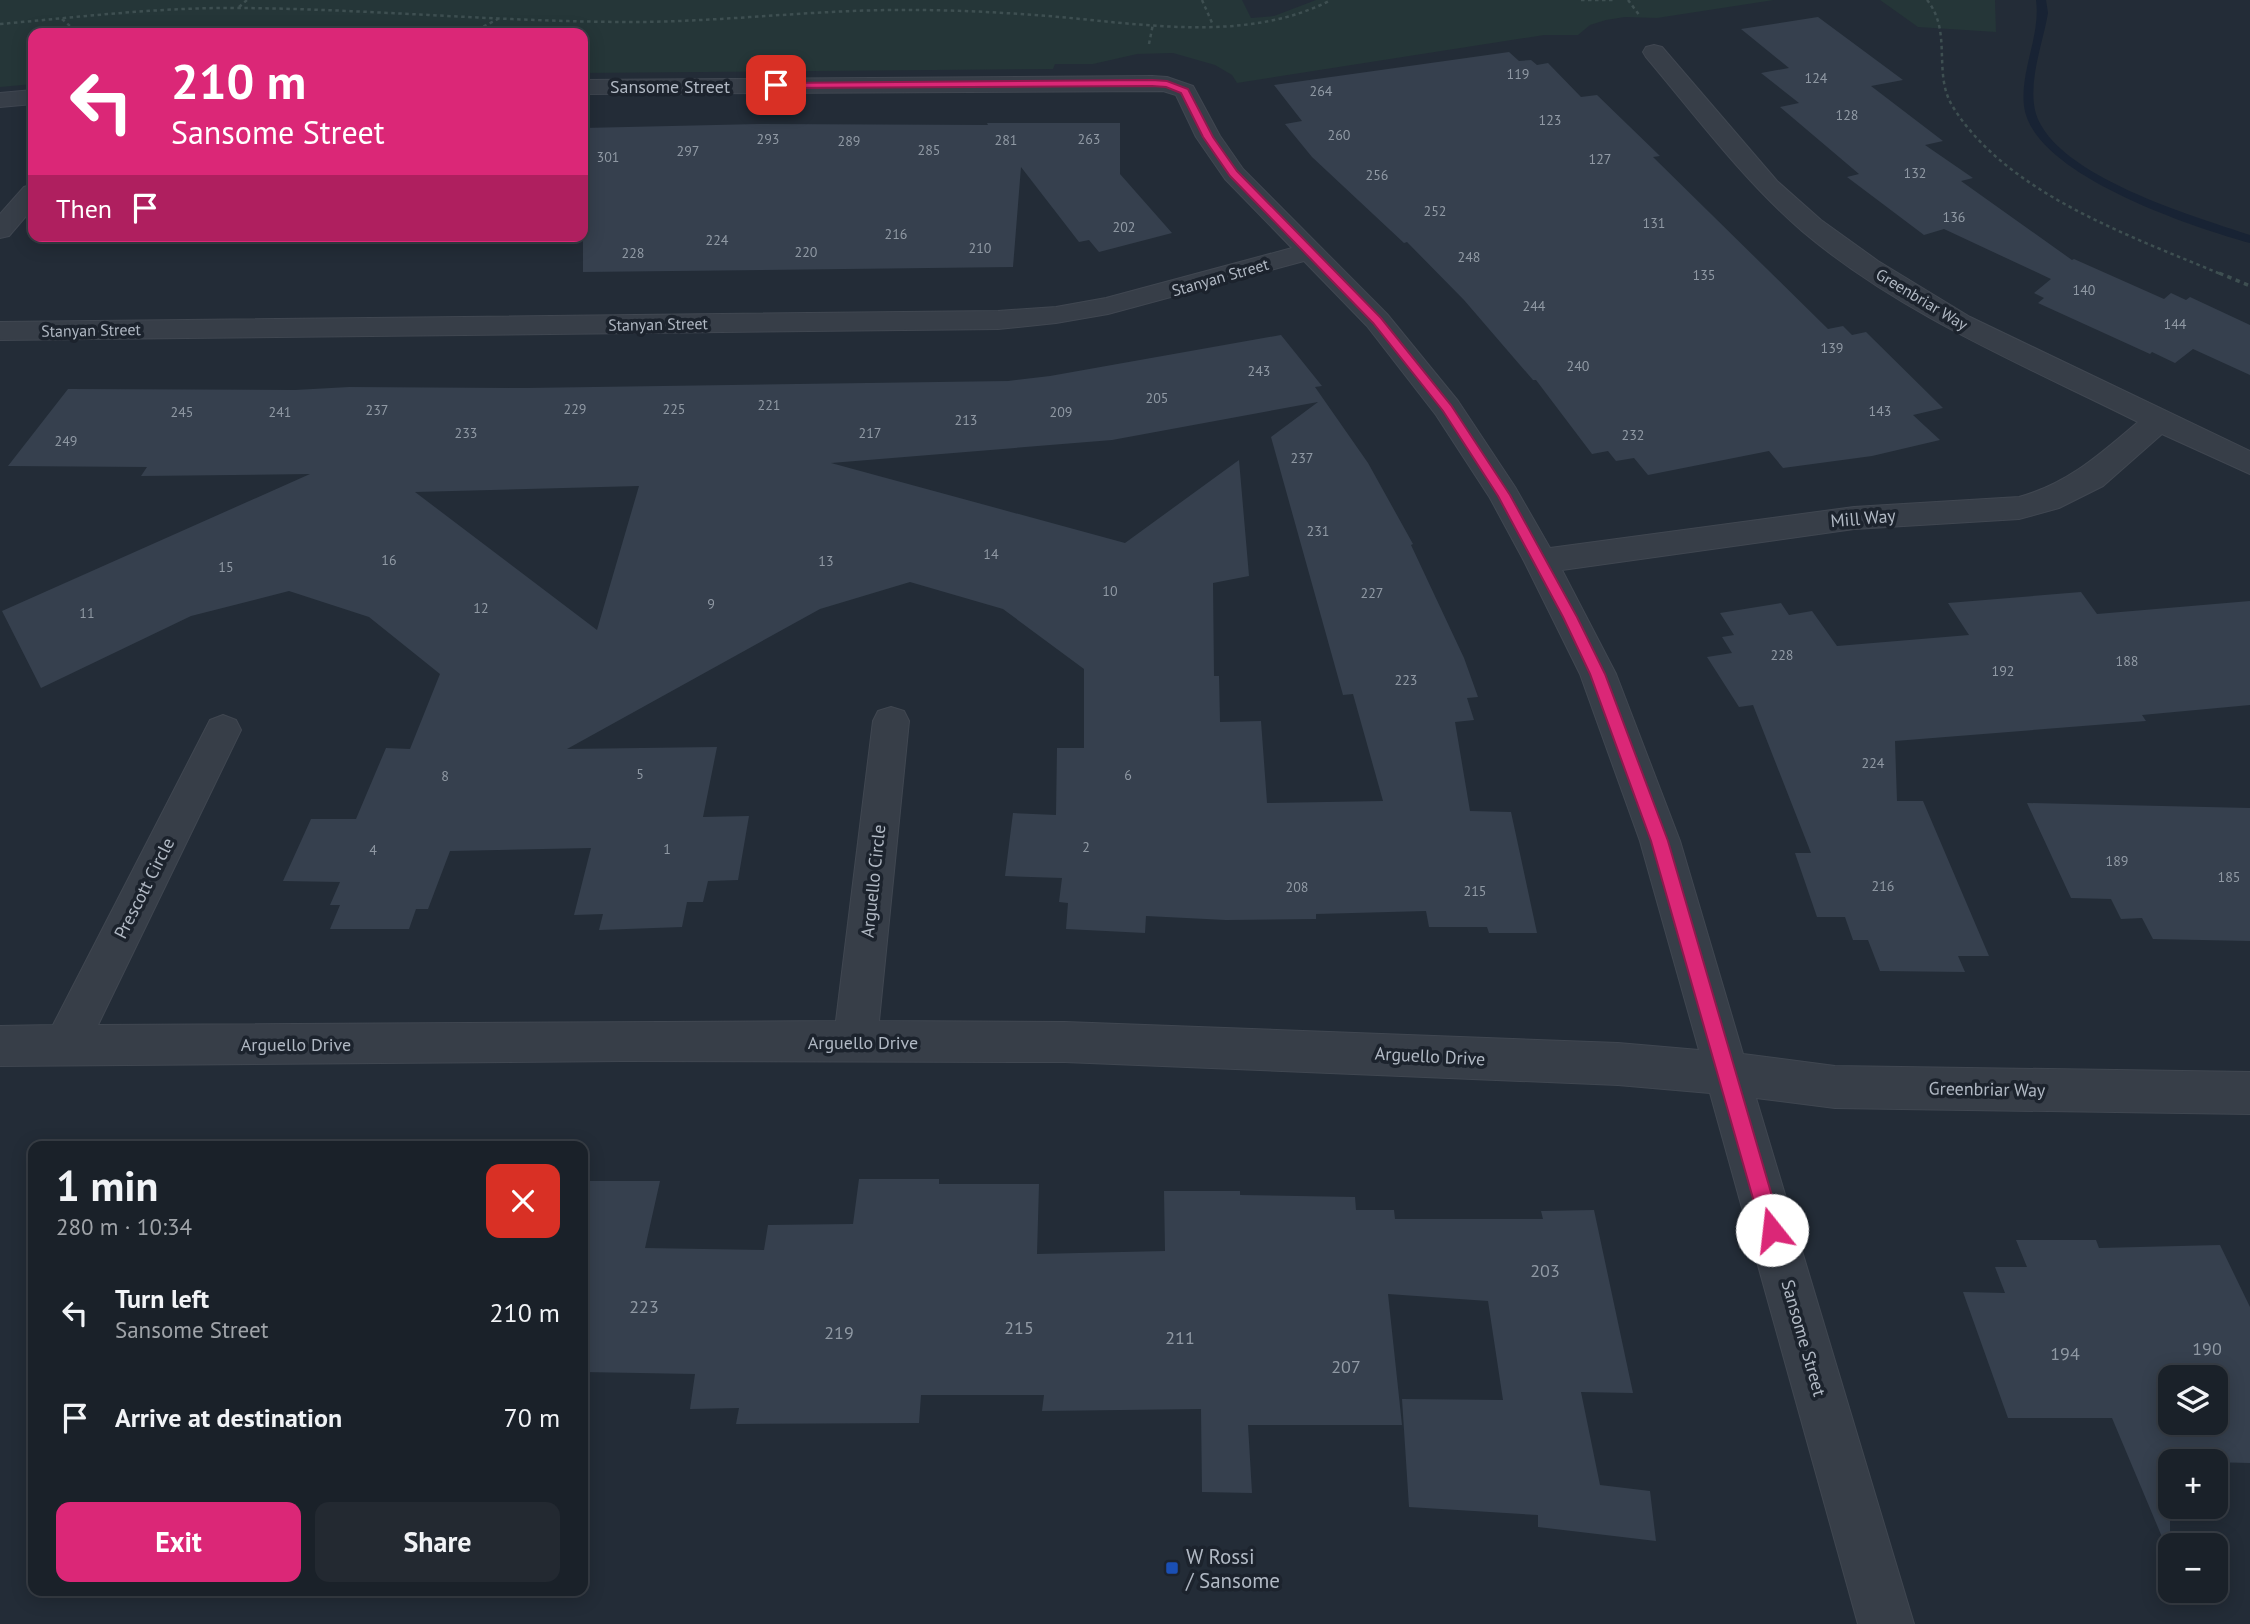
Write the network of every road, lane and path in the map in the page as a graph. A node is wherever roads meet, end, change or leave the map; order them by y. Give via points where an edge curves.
1 (247, 0) edge
2 (1202, 0) edge
3 (1331, 0) edge
4 (1581, 0) edge
5 (1615, 0) edge
6 (1927, 0) edge
7 (239, 8) junction
8 (499, 18) junction
9 (61, 19) junction
10 (0, 24) edge
11 (1153, 24) junction
12 (1213, 25) junction
13 (72, 28) edge
14 (480, 28) edge
15 (1654, 52) dead end
16 (1148, 53) dead end
17 (588, 87) edge
18 (28, 97) edge
19 (0, 100) edge
20 (28, 198) edge
21 (0, 230) edge
22 (1308, 252) junction
23 (2250, 286) edge
24 (0, 331) edge
25 (2159, 420) junction
26 (2250, 464) edge
27 (1541, 561) junction
28 (891, 721) dead end
29 (223, 730) dead end
30 (855, 1042) junction
31 (66, 1045) junction
32 (0, 1046) edge
33 (1726, 1073) junction
34 (2250, 1093) edge
35 (1886, 1624) edge

1 - 7 path
2 - 12 path
3 - 12 path via 1280,18
4 - 5 path
6 - 23 path via 1941,23 1943,81 1950,102 1980,142 2053,196
7 - 8 path
7 - 9 path
8 - 11 path via 655,22 934,9
8 - 14 path
9 - 10 path
9 - 13 path
11 - 12 path
11 - 16 path
15 - 25 street, Greenbriar Way via 1768,186 1840,247 1960,323
17 - 22 street, Sansome Street via 1167,84 1185,91 1227,164
18 - 19 street
20 - 21 street
22 - 24 street, Stanyan Street via 1108,306 998,320
22 - 27 street, Sansome Street via 1377,320 1447,408
25 - 26 street, Greenbriar Way
25 - 27 street, Mill Way via 2092,478 2048,500 2019,508 1854,518
27 - 33 street, Sansome Street via 1598,674 1629,754 1660,841
28 - 30 street, Arguello Circle
29 - 31 street, Prescott Circle
30 - 31 street, Arguello Drive
30 - 33 street, Arguello Drive via 1241,1048
31 - 32 street, Arguello Drive
33 - 34 street, Greenbriar Way via 1835,1087
33 - 35 street, Sansome Street

